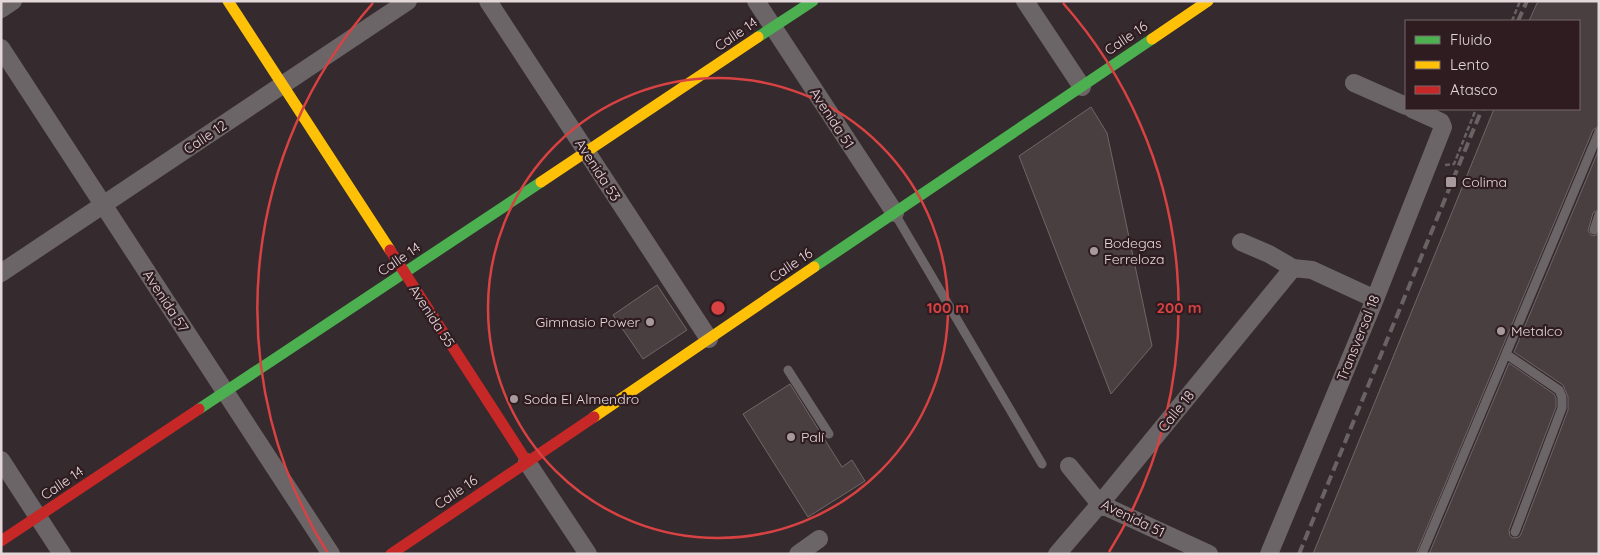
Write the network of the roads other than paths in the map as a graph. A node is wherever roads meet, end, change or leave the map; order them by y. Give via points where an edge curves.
1 (13, 1) edge
2 (228, 1) edge
3 (408, 1) edge
4 (488, 1) edge
5 (756, 1) edge
6 (813, 1) edge
7 (1025, 1) edge
8 (1208, 1) edge
9 (1, 9) edge
10 (773, 28) junction
11 (1, 48) edge
12 (1354, 83) dead end
13 (282, 85) junction
14 (1082, 87) junction
15 (1405, 106) edge
16 (1414, 110) edge
17 (1599, 132) edge
18 (586, 152) junction
19 (104, 205) junction
20 (895, 213) junction
21 (1599, 216) edge
22 (1594, 230) dead end
23 (1241, 242) dead end
24 (1293, 268) junction
25 (404, 273) junction
26 (1, 274) edge
27 (1374, 299) junction
28 (709, 339) junction
29 (1506, 354) junction
30 (788, 370) dead end
31 (226, 392) junction
32 (828, 434) dead end
33 (1, 460) edge
34 (527, 462) junction
35 (1042, 464) dead end
36 (1069, 466) dead end
37 (1100, 504) junction
38 (38, 517) junction
39 (1515, 532) dead end
40 (819, 540) dead end
41 (1, 541) edge
42 (62, 554) edge
43 (331, 554) edge
44 (391, 554) edge
45 (588, 554) edge
46 (798, 554) edge
47 (1057, 554) edge
48 (1209, 554) edge
49 (1269, 554) edge
50 (1422, 554) edge

1 - 9 street
2 - 13 street, Avenida 55
3 - 13 street, Calle 12
4 - 18 street, Avenida 53
5 - 10 street, Avenida 51
6 - 10 street, Calle 14
7 - 14 street
8 - 14 street, Calle 16
10 - 18 street, Calle 14
10 - 20 street, Avenida 51
11 - 19 street, Avenida 57
12 - 15 street
13 - 19 street, Calle 12
13 - 25 street, Avenida 55
14 - 20 street, Calle 16
16 - 27 street, Transversal 18 via 1441,122 1443,127
17 - 29 lane
18 - 25 street, Calle 14
18 - 28 street, Avenida 53
19 - 26 street, Calle 12
19 - 31 street, Avenida 57
20 - 28 street, Calle 16
20 - 35 lane, Avenida 51
21 - 22 lane
23 - 24 street
24 - 27 street via 1312,270
24 - 37 street, Calle 18
25 - 31 street, Calle 14
25 - 34 street, Avenida 55
27 - 49 street, Transversal 18
28 - 34 street, Calle 16
29 - 39 lane via 1559,390 1562,397 1562,408
29 - 50 lane
30 - 32 lane
31 - 38 street, Calle 14
31 - 43 street, Avenida 57
33 - 38 street
34 - 44 street, Calle 16
34 - 45 street, Avenida 55
36 - 37 street, Avenida 51
37 - 47 street, Calle 18
37 - 48 street, Avenida 51
38 - 41 street, Calle 14
38 - 42 street
40 - 46 street

